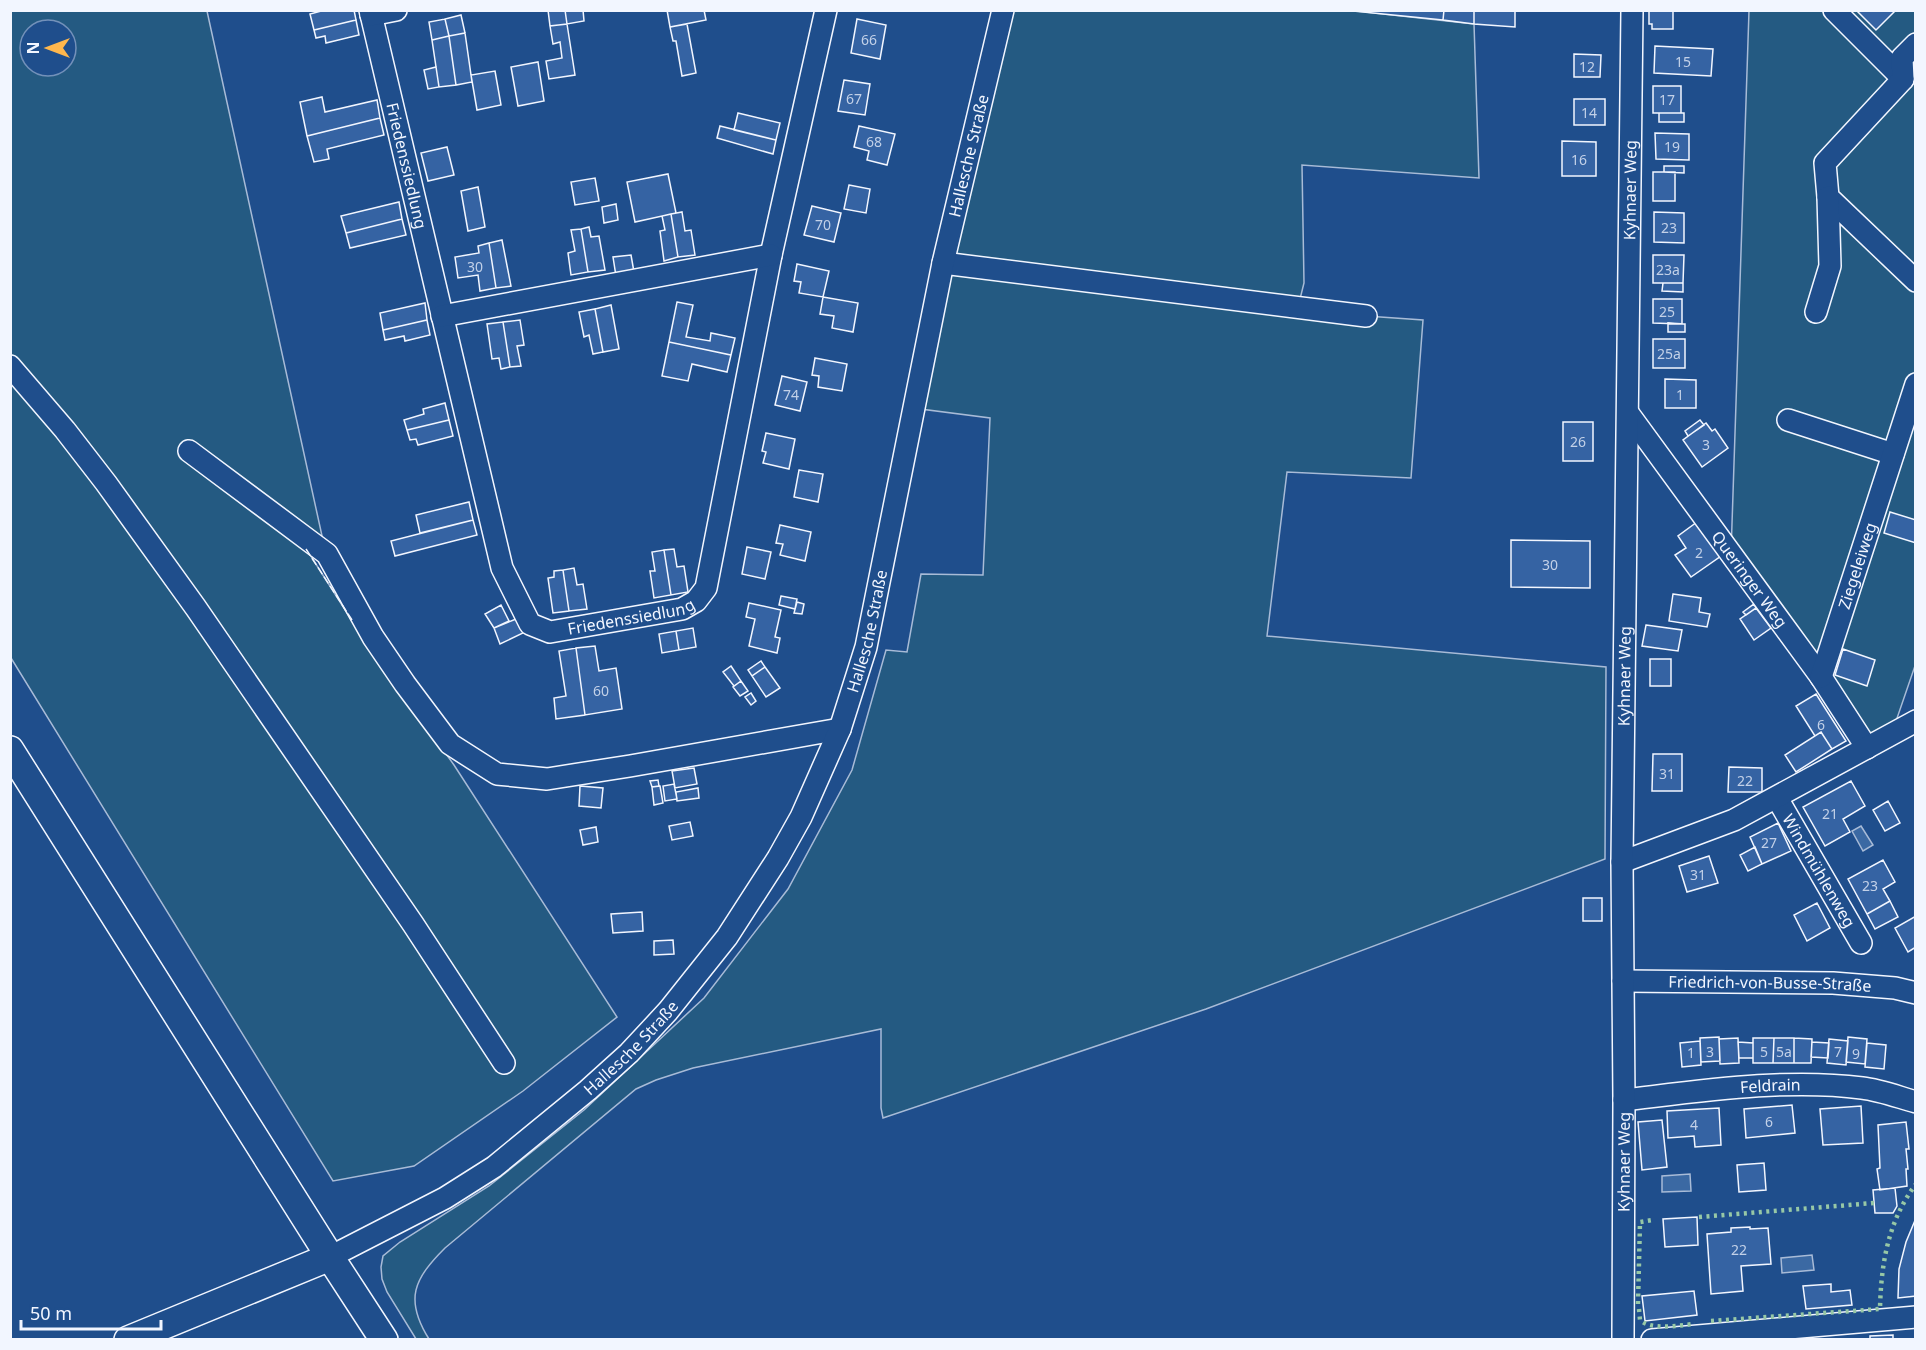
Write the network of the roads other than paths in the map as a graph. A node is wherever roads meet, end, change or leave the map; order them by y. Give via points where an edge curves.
1 (396, 10) edge
2 (826, 10) edge
3 (1003, 10) edge
4 (1632, 10) edge
5 (1834, 10) edge
6 (370, 13) edge
7 (1916, 44) edge
8 (1903, 79) junction
9 (1828, 196) junction
10 (771, 255) junction
11 (943, 263) junction
12 (1911, 269) edge
13 (1816, 312) dead end
14 (442, 316) junction
15 (1366, 316) dead end
16 (10, 366) edge
17 (1916, 384) edge
18 (1628, 413) junction
19 (1788, 420) dead end
20 (189, 452) dead end
21 (1893, 454) junction
22 (1821, 677) junction
23 (1916, 721) edge
24 (840, 729) junction
25 (1868, 748) junction
26 (10, 750) edge
27 (1777, 798) junction
28 (1622, 862) junction
29 (1861, 942) dead end
30 (1623, 981) junction
31 (1916, 993) edge
32 (504, 1064) dead end
33 (1624, 1100) junction
34 (1916, 1102) edge
35 (330, 1257) junction
36 (1916, 1317) edge
37 (1766, 1334) edge
38 (128, 1340) edge
39 (384, 1340) edge
40 (1623, 1340) edge
41 (1652, 1340) edge

1 - 6 street, Friedenssiedlung
2 - 10 street, Friedenssiedlung
3 - 11 street, Hallesche Straße
4 - 18 street, Kyhnaer Weg
5 - 8 street
6 - 14 street, Friedenssiedlung
7 - 8 street via 1902,58
8 - 9 street via 1825,163
9 - 12 street
9 - 13 street via 1830,266
10 - 14 street
10 - 14 street, Friedenssiedlung via 706,588 696,601 682,609 549,632 530,624 502,568
11 - 15 street
11 - 24 street, Hallesche Straße via 866,647
16 - 32 street via 106,483 202,616
17 - 21 street, Ziegeleiweg
18 - 22 street, Queringer Weg
18 - 28 street, Kyhnaer Weg
19 - 21 street
20 - 24 street via 327,554 373,637 450,744 497,774 547,779
21 - 22 street, Ziegeleiweg
22 - 25 street, Queringer Weg
23 - 25 street, Windmühlenweg
24 - 35 street, Hallesche Straße via 801,817 727,937 629,1053 494,1167 445,1198
25 - 27 street, Windmühlenweg
26 - 35 main road
27 - 28 street, Windmühlenweg via 1734,820
27 - 29 street, Windmühlenweg
28 - 30 street, Kyhnaer Weg
30 - 31 street, Friedrich-von-Busse-Straße via 1833,983
30 - 33 street, Kyhnaer Weg
33 - 34 street, Feldrain via 1794,1085 1864,1088
33 - 40 street, Kyhnaer Weg
35 - 38 main road
35 - 39 main road
36 - 37 street
37 - 41 street

